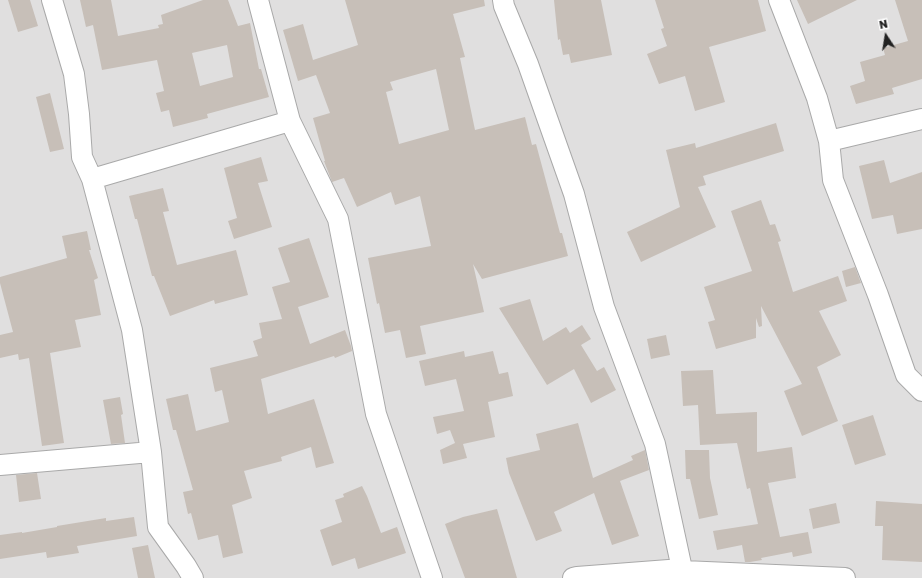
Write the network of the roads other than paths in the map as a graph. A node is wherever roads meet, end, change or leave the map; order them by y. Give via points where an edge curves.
1 (52, 0) edge
2 (258, 0) edge
3 (503, 0) edge
4 (780, 0) edge
5 (922, 119) edge
6 (290, 121) junction
7 (829, 141) junction
8 (92, 179) junction
9 (922, 391) edge
10 (151, 452) junction
11 (0, 465) edge
12 (682, 569) junction
13 (193, 578) edge
14 (432, 578) edge
15 (573, 578) edge
16 (845, 578) edge

1 - 8 street via 74,74 82,157
2 - 6 street
3 - 12 street via 574,194 604,307 655,444
4 - 7 street via 817,98
5 - 7 street
6 - 8 street
6 - 14 street via 338,219 376,414
7 - 9 street via 833,180 906,375
8 - 10 street via 132,330
10 - 11 street
10 - 13 street via 158,527
12 - 15 street
12 - 16 street

